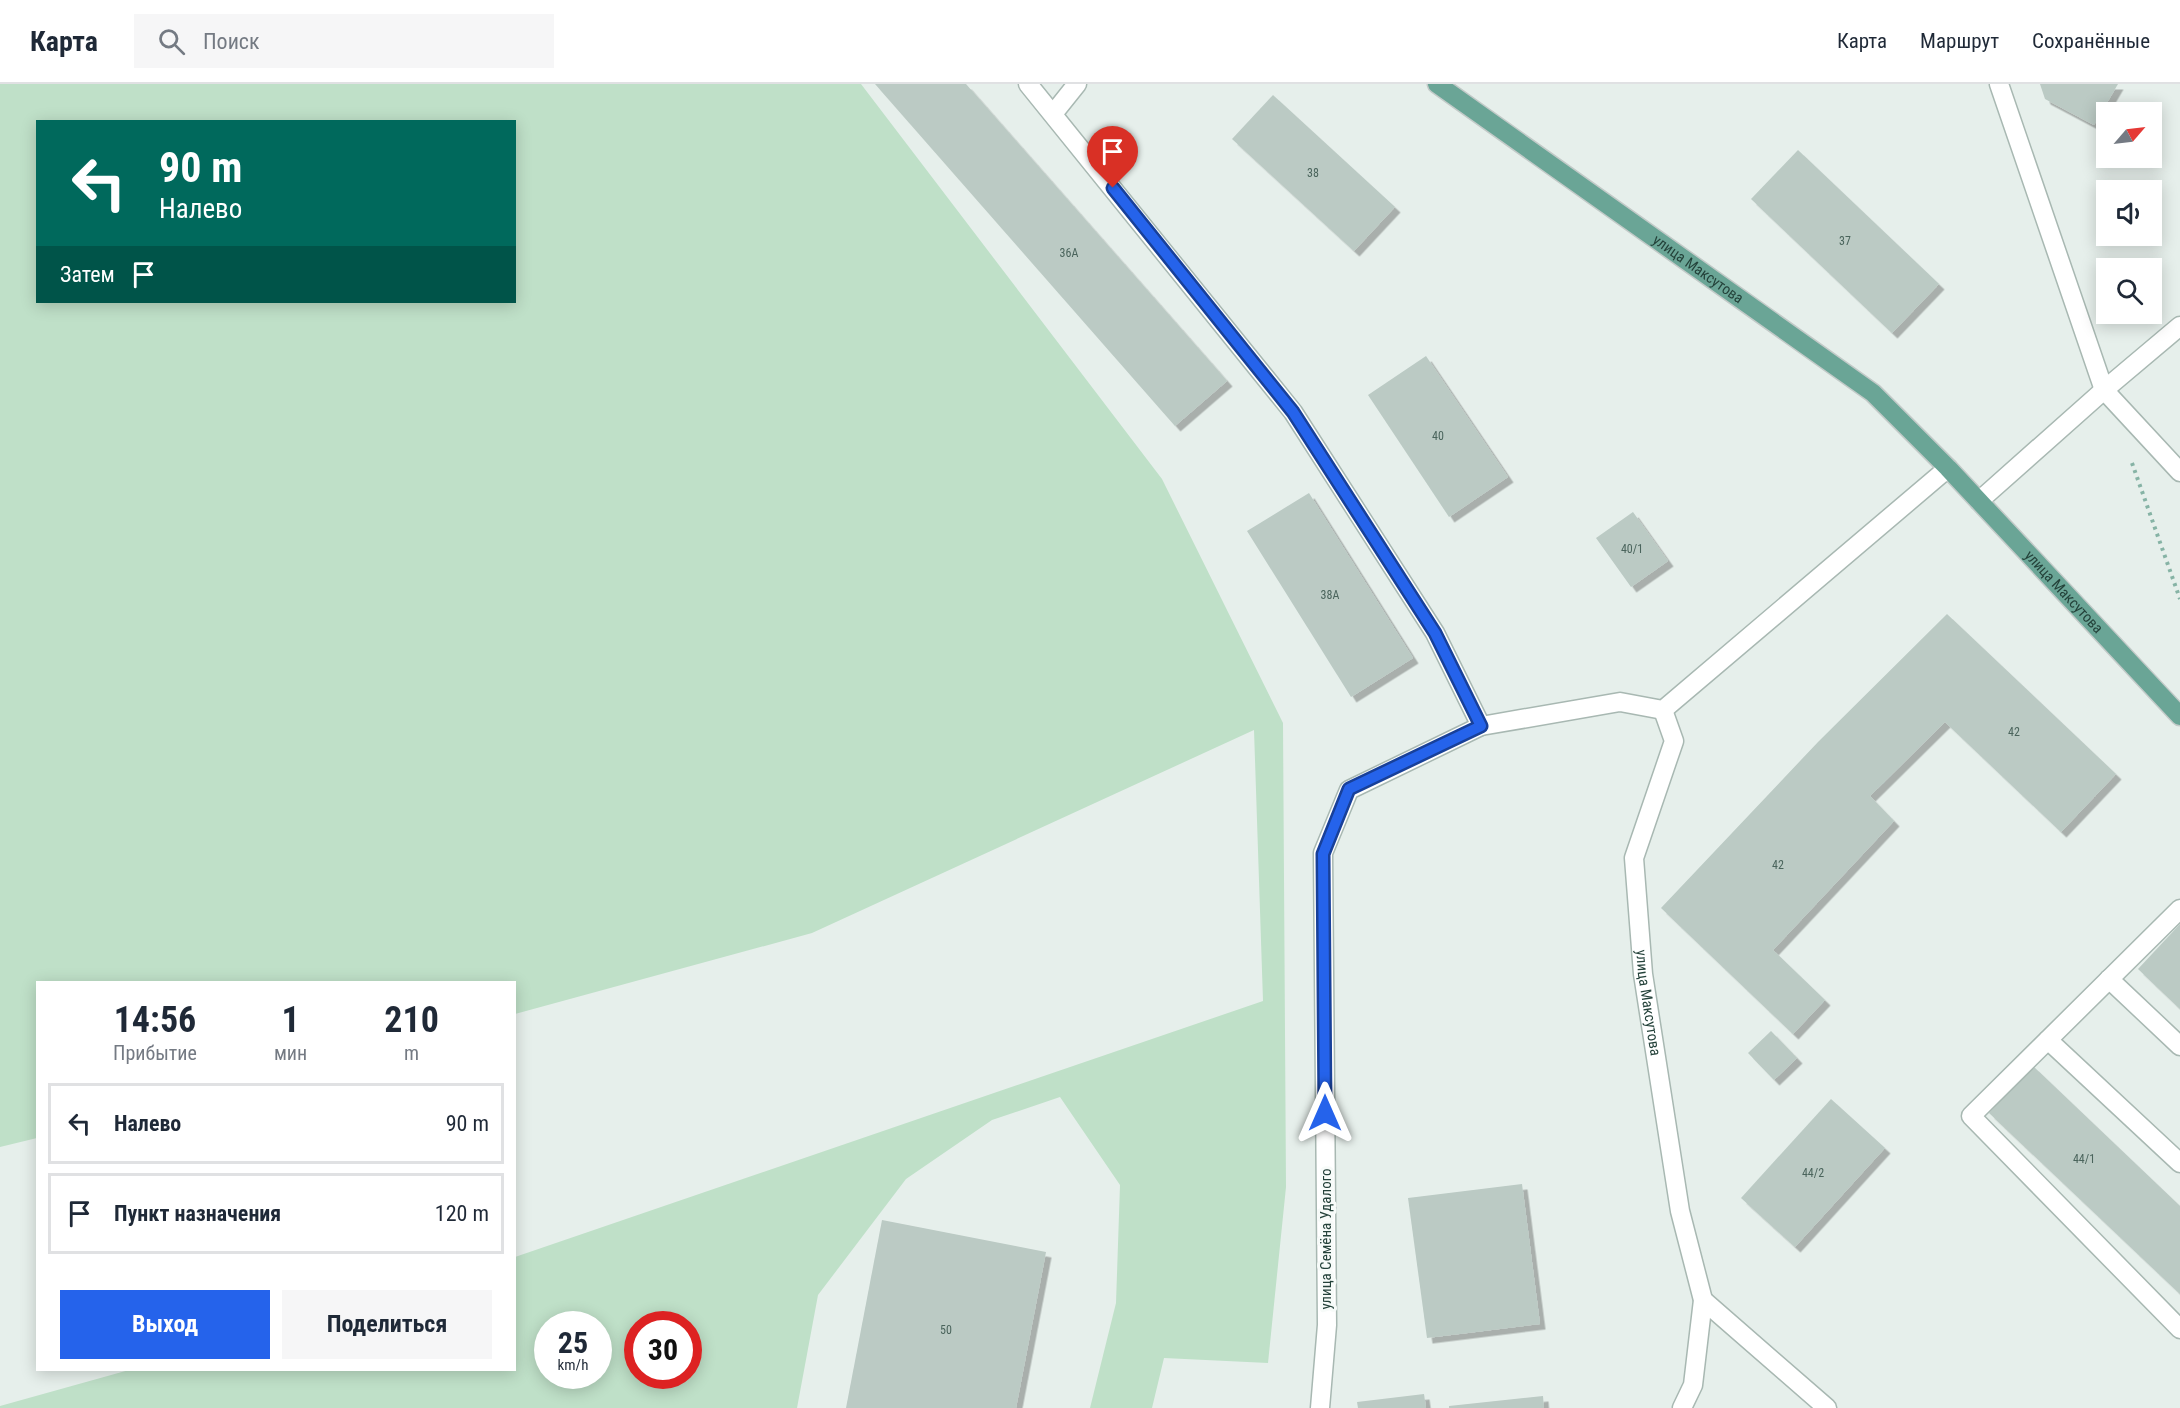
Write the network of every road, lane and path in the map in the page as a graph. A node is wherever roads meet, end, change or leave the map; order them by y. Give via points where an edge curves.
1 (1028, 84) edge
2 (1077, 84) edge
3 (1437, 84) edge
4 (1999, 84) edge
5 (1053, 114) junction
6 (2180, 326) edge
7 (2104, 390) junction
8 (2129, 455) dead end
9 (1947, 468) junction
10 (2180, 472) edge
11 (1979, 501) junction
12 (2180, 599) edge
13 (2177, 708) edge
14 (1664, 710) junction
15 (1481, 726) junction
16 (2180, 909) edge
17 (2109, 979) junction
18 (2048, 1040) junction
19 (2180, 1046) edge
20 (2180, 1163) edge
21 (1702, 1300) junction
22 (2180, 1329) edge
23 (1320, 1408) edge
24 (1682, 1408) edge
25 (1827, 1408) edge

1 - 5 street
2 - 5 street
3 - 9 main road, улица Максутова via 1873,393
4 - 7 street
5 - 15 street via 1293,412 1435,633
6 - 7 street
7 - 10 street
7 - 11 street
8 - 12 path
9 - 11 main road, улица Максутова
9 - 14 street
11 - 13 main road, улица Максутова
14 - 15 street via 1620,702
14 - 21 street, улица Максутова via 1674,741 1634,858 1643,974 1680,1211
15 - 23 street, улица Семёна Удалого via 1349,789 1323,854 1327,1324
16 - 17 street
17 - 18 street
17 - 19 street
18 - 20 street
18 - 22 street via 1971,1116
21 - 24 street via 1693,1385
21 - 25 street

